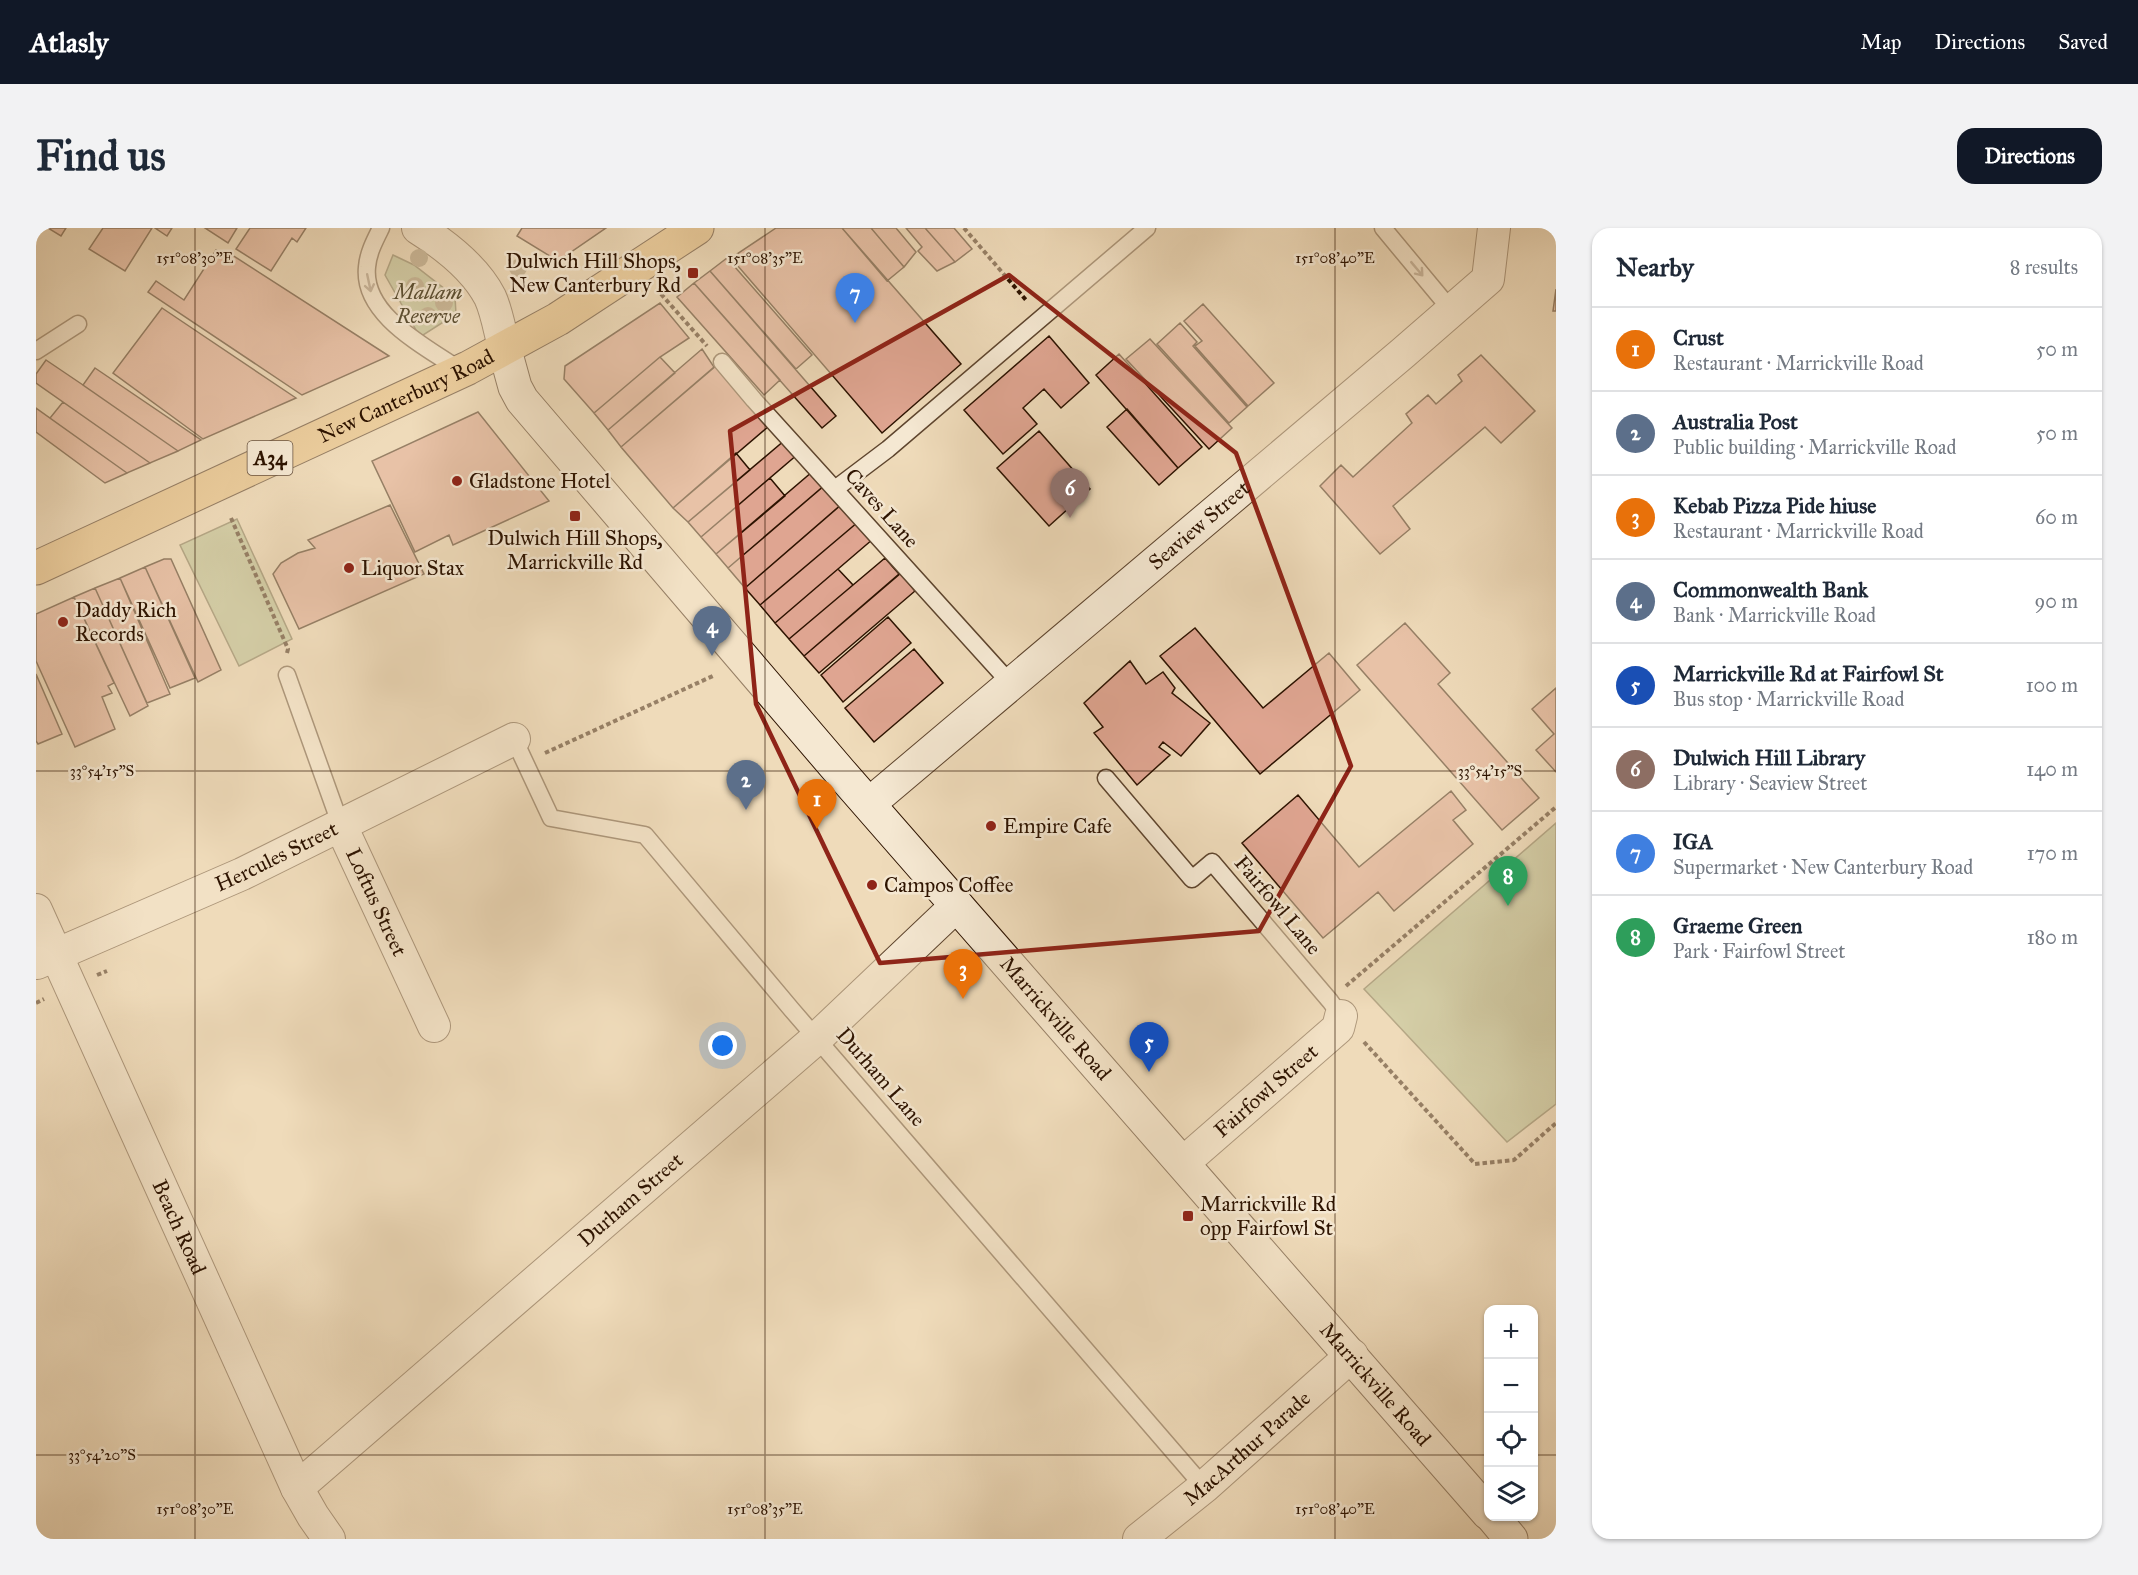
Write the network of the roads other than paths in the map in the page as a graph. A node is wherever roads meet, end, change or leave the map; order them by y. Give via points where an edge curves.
1 (381, 228) edge
2 (418, 228) edge
3 (697, 228) edge
4 (1147, 228) edge
5 (1383, 228) edge
6 (1494, 228) edge
7 (1452, 310) junction
8 (78, 324) dead end
9 (504, 348) junction
10 (36, 351) edge
11 (722, 362) dead end
12 (461, 371) junction
13 (835, 489) junction
14 (36, 568) edge
15 (287, 675) road end
16 (1011, 684) junction
17 (520, 751) joint
18 (1106, 778) dead end
19 (869, 804) junction
20 (341, 826) junction
21 (957, 905) junction
22 (36, 910) edge
23 (45, 959) edge
24 (1335, 1009) joint
25 (434, 1026) dead end
26 (817, 1038) junction
27 (1183, 1162) junction
28 (1352, 1355) junction
29 (1204, 1487) junction
30 (297, 1488) junction
31 (1484, 1507) edge
32 (1496, 1521) edge
33 (329, 1539) edge
34 (1139, 1539) edge
35 (1511, 1539) edge

1 -> 12 lane via 367,267 372,296 393,323
2 - 9 street via 453,252 473,273 490,297
3 - 9 highway, New Canterbury Road / A34 via 558,319
4 - 13 lane via 888,449
5 -> 7 lane
6 - 7 street, Seaview Street via 1488,279
7 - 16 street, Seaview Street
8 - 10 lane
9 - 12 highway, New Canterbury Road / A34
9 - 19 main road, Marrickville Road via 522,400
11 - 13 lane, Caves Lane
12 - 14 highway, New Canterbury Road / A34
13 - 16 lane, Caves Lane
15 - 20 lane, Loftus Street
16 - 19 street, Seaview Street
17 - 20 street, Hercules Street
17 - 26 lane, Durham Lane via 551,819 645,835
18 - 24 lane, Fairfowl Lane via 1192,879 1212,862
19 - 21 main road, Marrickville Road
20 - 23 street, Hercules Street via 242,874
20 - 25 street, Loftus Street
21 - 26 street, Durham Street
21 - 27 main road, Marrickville Road
22 - 23 street, Beach Road
23 - 30 street, Beach Road
24 - 27 street, Fairfowl Street via 1338,1028
26 - 29 lane, Durham Lane
26 - 30 street, Durham Street
27 - 28 main road, Marrickville Road
28 - 29 street, MacArthur Parade
28 - 31 main road, Marrickville Road
29 - 34 street, MacArthur Parade
30 - 33 street, Beach Road
32 - 35 main road

